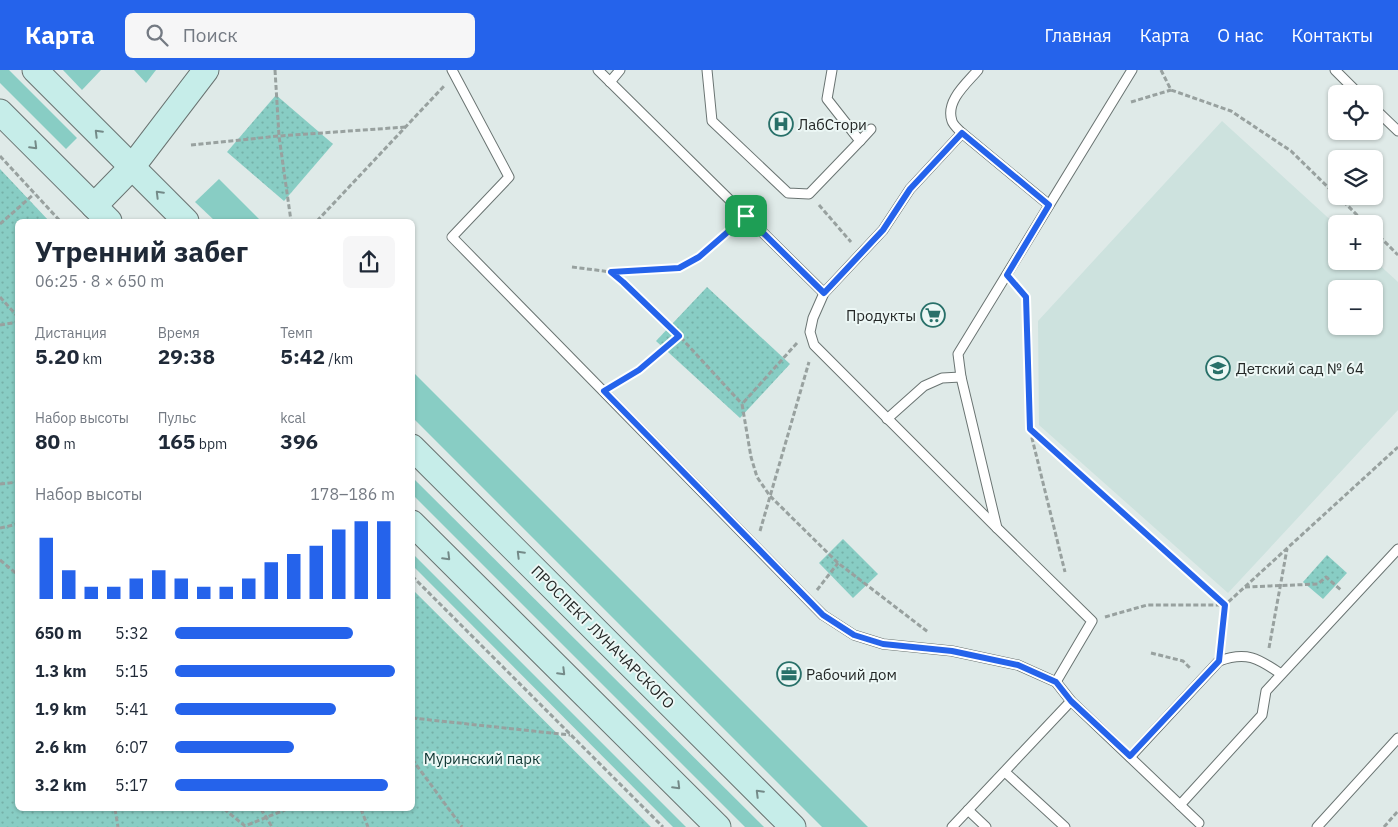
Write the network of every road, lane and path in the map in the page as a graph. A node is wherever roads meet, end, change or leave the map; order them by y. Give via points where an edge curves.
1 (35, 70) edge
2 (206, 70) edge
3 (275, 70) edge
4 (598, 70) edge
5 (620, 70) edge
6 (706, 70) edge
7 (832, 70) edge
8 (978, 70) edge
9 (1132, 70) edge
10 (1161, 70) edge
11 (1334, 70) edge
12 (453, 72) edge
13 (610, 82) junction
14 (1350, 85) edge
15 (1171, 90) junction
16 (1108, 110) junction
17 (0, 112) edge
18 (1383, 117) edge
19 (406, 127) junction
20 (871, 129) dead end
21 (1398, 131) edge
22 (962, 133) junction
23 (279, 136) junction
24 (860, 141) junction
25 (191, 145) dead end
26 (0, 156) edge
27 (132, 167) junction
28 (1328, 187) edge
29 (34, 194) junction
30 (809, 194) junction
31 (1049, 205) junction
32 (1346, 205) edge
33 (102, 213) edge
34 (1357, 215) edge
35 (746, 216) junction
36 (58, 219) edge
37 (184, 219) edge
38 (291, 219) edge
39 (319, 219) edge
40 (0, 224) edge
41 (1383, 240) edge
42 (861, 253) junction
43 (1397, 253) edge
44 (572, 266) dead end
45 (611, 272) junction
46 (1007, 275) junction
47 (824, 293) junction
48 (0, 297) edge
49 (15, 314) edge
50 (15, 322) edge
51 (0, 325) edge
52 (810, 332) junction
53 (679, 336) junction
54 (814, 345) junction
55 (961, 377) junction
56 (604, 391) junction
57 (742, 404) junction
58 (888, 419) junction
59 (1030, 429) junction
60 (1398, 447) edge
61 (415, 450) edge
62 (15, 482) edge
63 (0, 484) edge
64 (770, 496) junction
65 (15, 525) edge
66 (415, 526) edge
67 (0, 528) edge
68 (997, 528) junction
69 (756, 546) junction
70 (1287, 548) junction
71 (1398, 549) edge
72 (0, 560) edge
73 (838, 563) junction
74 (15, 572) edge
75 (415, 579) edge
76 (1280, 586) junction
77 (1245, 587) junction
78 (1062, 592) junction
79 (1351, 600) junction
80 (809, 601) junction
81 (1225, 605) junction
82 (1092, 621) junction
83 (952, 651) junction
84 (1151, 653) dead end
85 (1219, 661) junction
86 (1266, 664) junction
87 (1281, 674) junction
88 (1202, 678) junction
89 (1056, 682) junction
90 (1071, 701) junction
91 (415, 718) edge
92 (570, 735) junction
93 (1398, 738) edge
94 (1130, 756) junction
95 (415, 763) edge
96 (1005, 772) junction
97 (1180, 804) junction
98 (968, 810) junction
99 (115, 811) edge
100 (226, 811) edge
101 (262, 811) edge
102 (281, 811) edge
103 (362, 811) edge
104 (1398, 811) edge
105 (266, 816) junction
106 (1199, 823) dead end
107 (245, 826) edge
108 (118, 827) edge
109 (272, 827) edge
110 (368, 827) edge
111 (462, 827) edge
112 (662, 827) edge
113 (718, 827) edge
114 (793, 827) edge
115 (952, 827) edge
116 (986, 827) edge
117 (1065, 827) edge
118 (1317, 827) edge
119 (1384, 827) edge

27 -> 1 main road
2 - 27 main road
3 - 23 path
4 - 13 lane
5 - 13 lane
6 - 30 lane via 712,120 788,193
7 - 24 lane via 827,99
8 - 22 lane via 956,96 952,108 952,121
9 - 16 lane
10 - 15 path
11 - 14 lane
12 - 19 path
12 - 56 lane via 509,176 452,237
13 - 35 lane
15 - 16 path
15 - 28 path via 1231,111 1291,151
16 - 31 lane
17 -> 33 main road
18 - 21 lane
19 - 23 path
19 - 39 path
20 - 24 lane
22 - 31 lane
22 - 42 lane via 910,189 883,230
23 - 25 path
23 - 38 path
24 - 30 lane
26 - 29 path
27 - 33 main road
37 -> 27 main road
29 - 36 path
29 - 40 path
30 - 42 path
31 - 46 lane
32 - 34 path
35 - 45 path via 699,257 679,268
35 - 47 lane
41 - 43 path
42 - 47 lane
44 - 45 path
45 - 53 path
46 - 55 lane via 958,354
46 - 59 path via 1026,297
47 - 52 lane
48 - 49 path
50 - 51 path
52 - 54 lane
52 - 57 path
53 - 56 path via 639,370
53 - 57 path
54 - 58 lane
54 - 64 path
55 - 58 lane via 942,378 924,386
55 - 68 lane
56 - 69 lane
57 - 64 path via 757,477
58 - 68 lane
59 - 78 path via 1066,574
59 - 81 path
60 - 70 path
114 -> 61 main road, ПРОСПЕКТ ЛУНАЧАРСКОГО
62 - 63 path
64 - 69 path
64 - 73 path
65 - 67 path
66 -> 113 main road
68 - 78 lane
69 - 80 lane
70 - 76 path
70 - 77 path
71 - 79 lane
72 - 74 path
73 - 80 path
73 - 83 path
75 - 92 path
76 - 77 path
76 - 79 path via 1318,584 1326,577
76 - 86 path
77 - 81 path
78 - 82 lane
79 - 87 lane
80 - 83 lane via 823,615 854,635 883,644
81 - 82 path via 1147,605
81 - 85 path
82 - 89 lane
83 - 89 lane via 1018,665
84 - 88 path via 1183,661
85 - 86 lane via 1234,656 1249,657
85 - 88 lane
86 - 87 lane
87 - 97 lane via 1266,691 1262,716
88 - 94 lane
89 - 90 lane
90 - 94 lane
90 - 96 lane
91 - 92 path
92 - 112 path
93 - 118 lane
94 - 97 lane
95 - 111 path
96 - 98 lane
96 - 117 lane
97 - 106 lane
98 - 115 lane
98 - 116 lane
99 - 108 path
100 - 107 path
101 - 105 path
102 - 105 path
103 - 110 path
104 - 119 path
105 - 107 path
105 - 109 path

